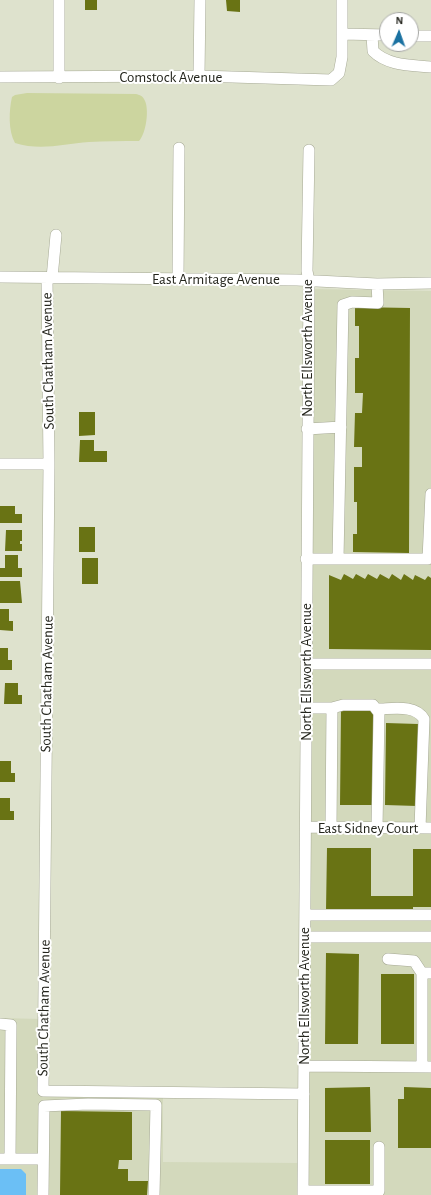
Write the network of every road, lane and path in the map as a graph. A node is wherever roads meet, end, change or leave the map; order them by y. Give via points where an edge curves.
1 (60, 0) edge
2 (200, 0) edge
3 (342, 0) edge
4 (342, 34) junction
5 (372, 35) junction
6 (379, 35) edge
7 (419, 36) edge
8 (431, 36) edge
9 (431, 67) edge
10 (199, 76) junction
11 (0, 77) edge
12 (59, 78) junction
13 (179, 148) dead end
14 (309, 150) dead end
15 (56, 235) dead end
16 (0, 277) edge
17 (50, 278) junction
18 (178, 279) junction
19 (309, 281) junction
20 (431, 283) edge
21 (377, 284) junction
22 (340, 427) junction
23 (307, 429) junction
24 (0, 464) edge
25 (49, 464) junction
26 (431, 494) edge
27 (306, 559) junction
28 (338, 559) junction
29 (306, 664) junction
30 (431, 664) edge
31 (306, 708) junction
32 (332, 708) junction
33 (377, 709) junction
34 (306, 827) junction
35 (331, 827) junction
36 (378, 828) junction
37 (425, 828) edge
38 (305, 915) junction
39 (431, 915) edge
40 (305, 937) junction
41 (431, 937) edge
42 (388, 959) dead end
43 (426, 972) edge
44 (0, 1024) edge
45 (304, 1066) junction
46 (427, 1067) edge
47 (304, 1094) junction
48 (379, 1147) dead end
49 (5, 1159) edge
50 (43, 1159) junction
51 (303, 1193) edge
52 (43, 1195) edge
53 (154, 1195) edge

1 - 12 street
2 - 10 street
3 - 4 street
4 - 5 street
4 - 10 street, Comstock Avenue via 340,73 331,80
5 - 6 street
5 - 9 street via 373,51 381,59 403,65
7 - 8 street
10 - 12 street, Comstock Avenue
11 - 12 street, Comstock Avenue
13 - 18 street
14 - 19 street, North Ellsworth Avenue
15 - 17 street, South Chatham Avenue
16 - 17 street, East Armitage Avenue
17 - 18 street, East Armitage Avenue
17 - 25 street, South Chatham Avenue
18 - 19 street, East Armitage Avenue
19 - 21 street, East Armitage Avenue
19 - 23 street, North Ellsworth Avenue
20 - 21 street, East Armitage Avenue
21 - 22 street via 378,303 352,302 343,305
22 - 23 street
22 - 28 street
23 - 27 street, North Ellsworth Avenue
24 - 25 street
25 - 47 street, South Chatham Avenue via 43,1091
26 - 28 street via 428,559
27 - 28 street
27 - 29 street, North Ellsworth Avenue
29 - 30 street
29 - 31 street, North Ellsworth Avenue
31 - 32 street
31 - 34 street, North Ellsworth Avenue
32 - 33 street via 343,705 373,705
32 - 35 street
33 - 36 street via 380,723
33 - 37 street via 412,710 421,714 424,719
34 - 35 street, East Sidney Court
34 - 38 street, North Ellsworth Avenue
35 - 36 street, East Sidney Court
36 - 37 street, East Sidney Court
38 - 39 street
38 - 40 street, North Ellsworth Avenue
40 - 41 street
40 - 45 street, North Ellsworth Avenue
42 - 43 street via 414,961
43 - 46 street
44 - 49 street via 11,1025
45 - 46 street
45 - 47 street, North Ellsworth Avenue
47 - 51 street, North Ellsworth Avenue
48 - 51 street via 379,1191
49 - 50 street
50 - 52 street
50 - 53 street via 44,1106 156,1105

